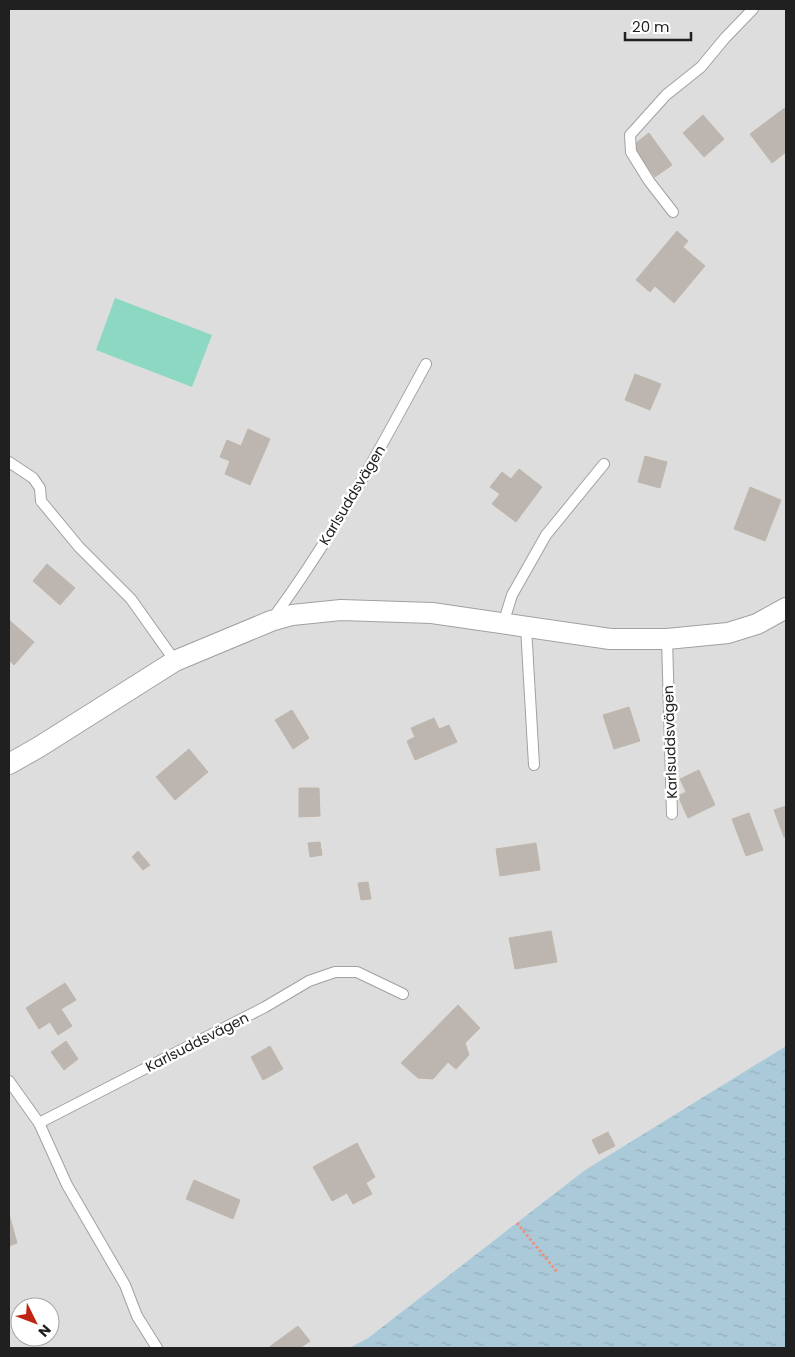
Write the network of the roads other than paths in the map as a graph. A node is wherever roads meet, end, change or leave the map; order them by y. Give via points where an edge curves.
1 (754, 9) edge
2 (673, 212) dead end
3 (426, 364) dead end
4 (9, 462) edge
5 (604, 464) dead end
6 (786, 608) edge
7 (270, 621) junction
8 (503, 624) junction
9 (526, 628) junction
10 (667, 639) junction
11 (175, 661) junction
12 (9, 764) edge
13 (534, 765) dead end
14 (672, 814) dead end
15 (403, 994) dead end
16 (9, 1081) edge
17 (39, 1123) junction
18 (157, 1348) edge

1 - 2 lane via 701,67 666,96 630,135 631,152
3 - 7 lane, Karlsuddsvägen via 376,458 303,578
4 - 11 lane via 33,478 40,488 41,501 79,547 131,599
5 - 8 lane via 546,535 512,595
6 - 10 street, Karlsuddsvägen via 757,624 728,633
7 - 8 street, Karlsuddsvägen via 292,615 341,610 432,614
7 - 11 street, Karlsuddsvägen
8 - 9 street, Karlsuddsvägen
9 - 10 street, Karlsuddsvägen via 610,639
9 - 13 lane
10 - 14 lane, Karlsuddsvägen
11 - 12 street, Karlsuddsvägen
15 - 17 lane, Karlsuddsvägen via 357,972 335,972 309,981
16 - 17 lane
17 - 18 lane via 67,1186

